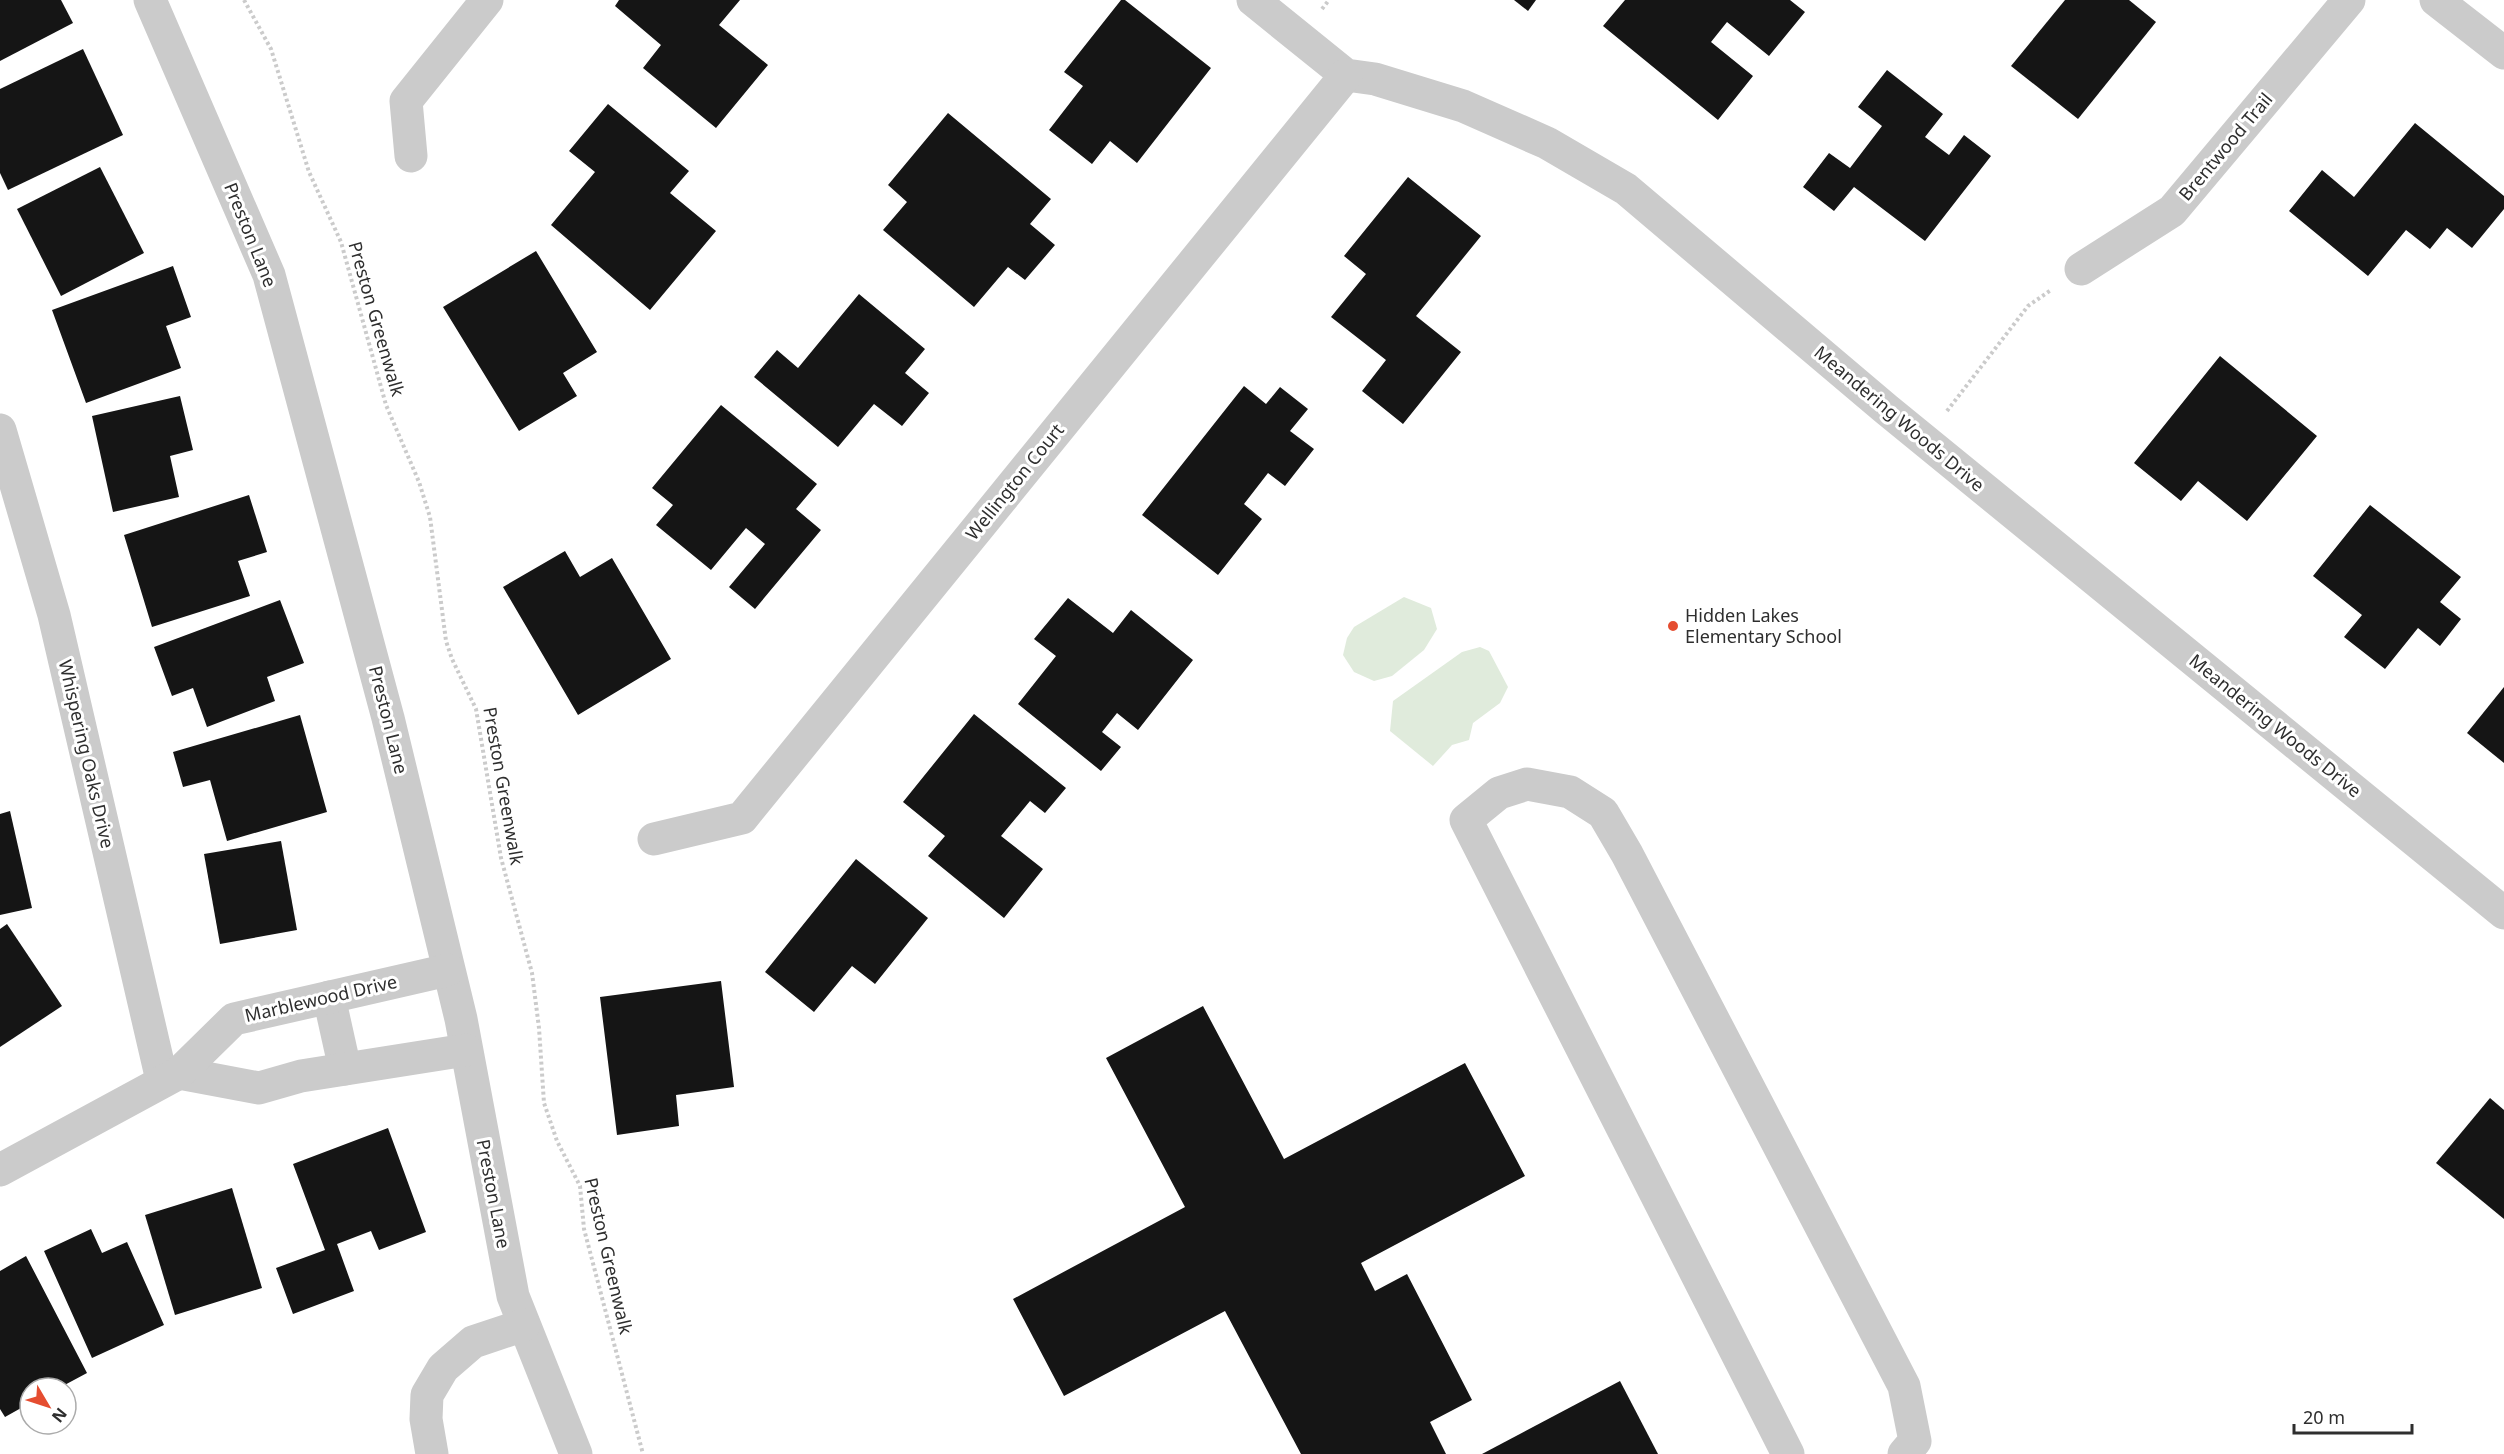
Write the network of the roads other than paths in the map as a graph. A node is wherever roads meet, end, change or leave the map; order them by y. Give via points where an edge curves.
1 (150, 0) edge
2 (487, 0) edge
3 (1253, 0) edge
4 (2349, 0) edge
5 (2436, 0) edge
6 (2504, 53) edge
7 (1346, 75) junction
8 (411, 156) dead end
9 (2081, 269) road end
10 (0, 430) edge
11 (654, 839) dead end
12 (2504, 913) edge
13 (448, 970) junction
14 (329, 997) junction
15 (466, 1050) junction
16 (345, 1069) junction
17 (170, 1077) junction
18 (0, 1170) edge
19 (524, 1325) junction
20 (432, 1454) edge
21 (576, 1454) edge
22 (1788, 1454) edge
23 (1904, 1454) edge

1 - 13 street, Preston Lane via 269,275 388,718
2 - 8 street via 406,101
3 - 7 street
4 - 9 street, Brentwood Trail via 2172,211
5 - 6 street
7 - 11 street, Wellington Court via 742,818
7 - 12 street, Meandering Woods Drive via 1376,79 1463,106 1547,143 1626,189 1924,440
10 - 17 street, Whispering Oaks Drive via 54,615
13 - 14 street, Marblewood Drive
13 - 15 street, Preston Lane
14 - 16 street
14 - 17 street, Marblewood Drive via 234,1019
15 - 16 street
15 - 19 street, Preston Lane via 513,1296
16 - 17 street via 259,1088
17 - 18 street, Marblewood Drive
19 - 20 street via 473,1342 443,1368 428,1395 426,1419
19 - 21 street, Preston Lane
22 - 23 street via 1466,820 1499,793 1527,784 1570,792 1603,813 1628,854 1904,1386 1915,1441

